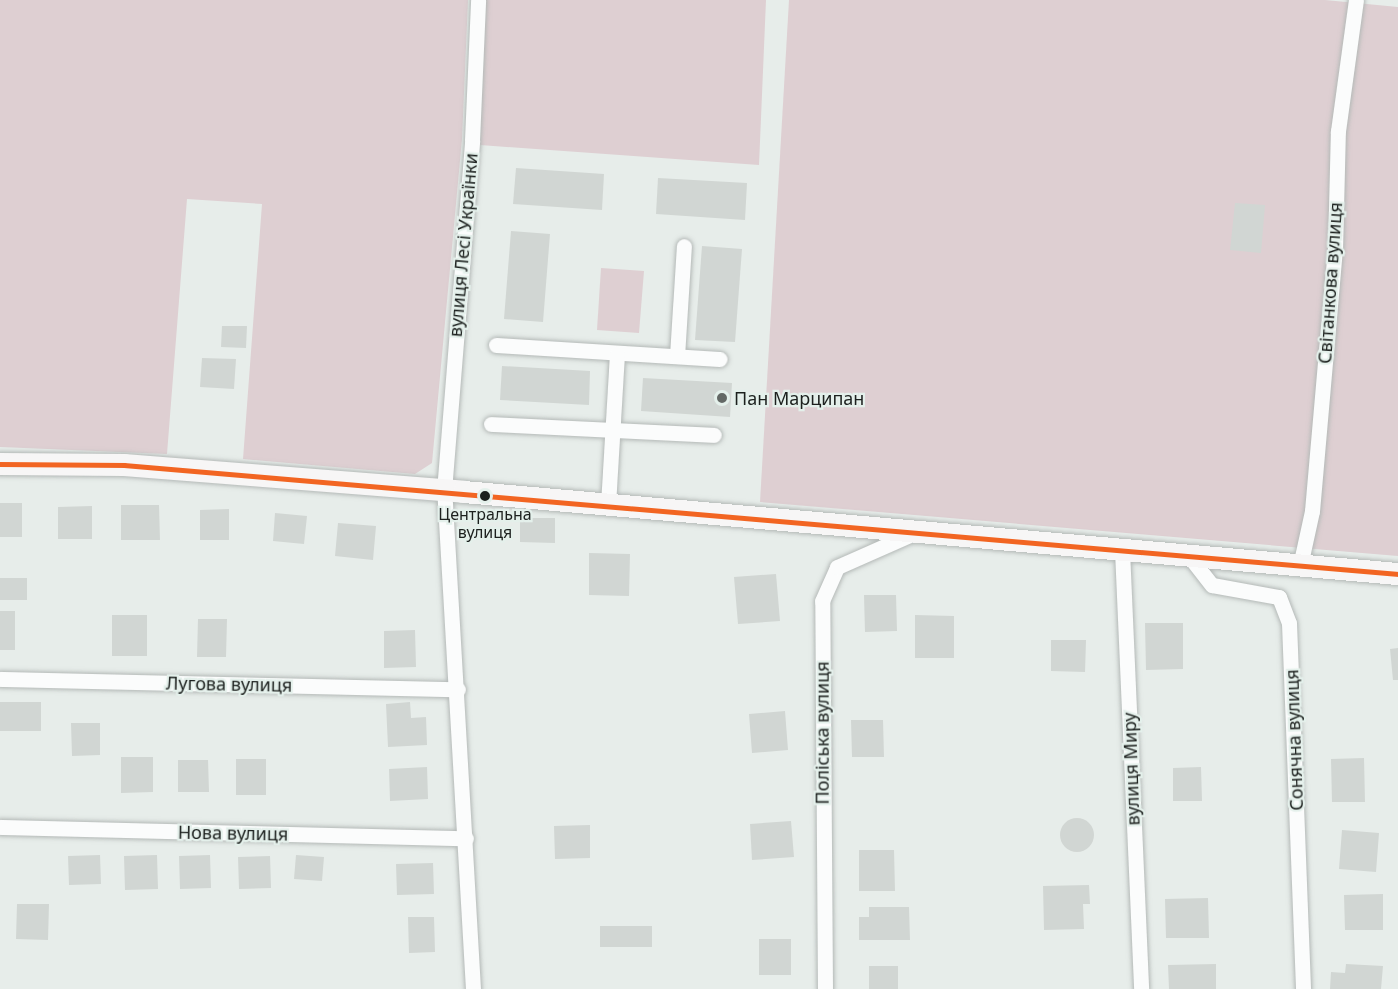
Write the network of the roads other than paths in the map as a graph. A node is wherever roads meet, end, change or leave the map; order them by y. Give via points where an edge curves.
1 (478, 0) edge
2 (1356, 0) edge
3 (684, 246) dead end
4 (496, 345) dead end
5 (617, 352) junction
6 (677, 356) junction
7 (720, 359) dead end
8 (491, 424) dead end
9 (613, 431) junction
10 (714, 435) dead end
11 (0, 464) edge
12 (444, 490) junction
13 (608, 505) junction
14 (917, 532) junction
15 (1122, 550) junction
16 (1190, 556) junction
17 (1300, 566) junction
18 (1398, 574) edge
19 (0, 679) edge
20 (458, 689) junction
21 (0, 827) edge
22 (466, 838) junction
23 (473, 989) edge
24 (825, 989) edge
25 (1141, 989) edge
26 (1303, 989) edge

1 - 12 street, вулиця Лесі Українки via 472,140
2 - 17 street, Світанкова вулиця via 1338,131 1335,250 1312,511
3 - 6 street
4 - 5 street
5 - 6 street
5 - 9 street
6 - 7 street
8 - 9 street
9 - 10 street
9 - 13 street
11 - 12 street via 124,465
12 - 13 street
12 - 20 street
13 - 14 street
14 - 15 street
14 - 24 street, Поліська вулиця via 837,567 822,601
15 - 16 street
15 - 25 street, вулиця Миру
16 - 17 street
16 - 26 street, Сонячна вулиця via 1212,585 1279,597 1289,623
17 - 18 street
19 - 20 street, Лугова вулиця
20 - 22 street
21 - 22 street, Нова вулиця
22 - 23 street

